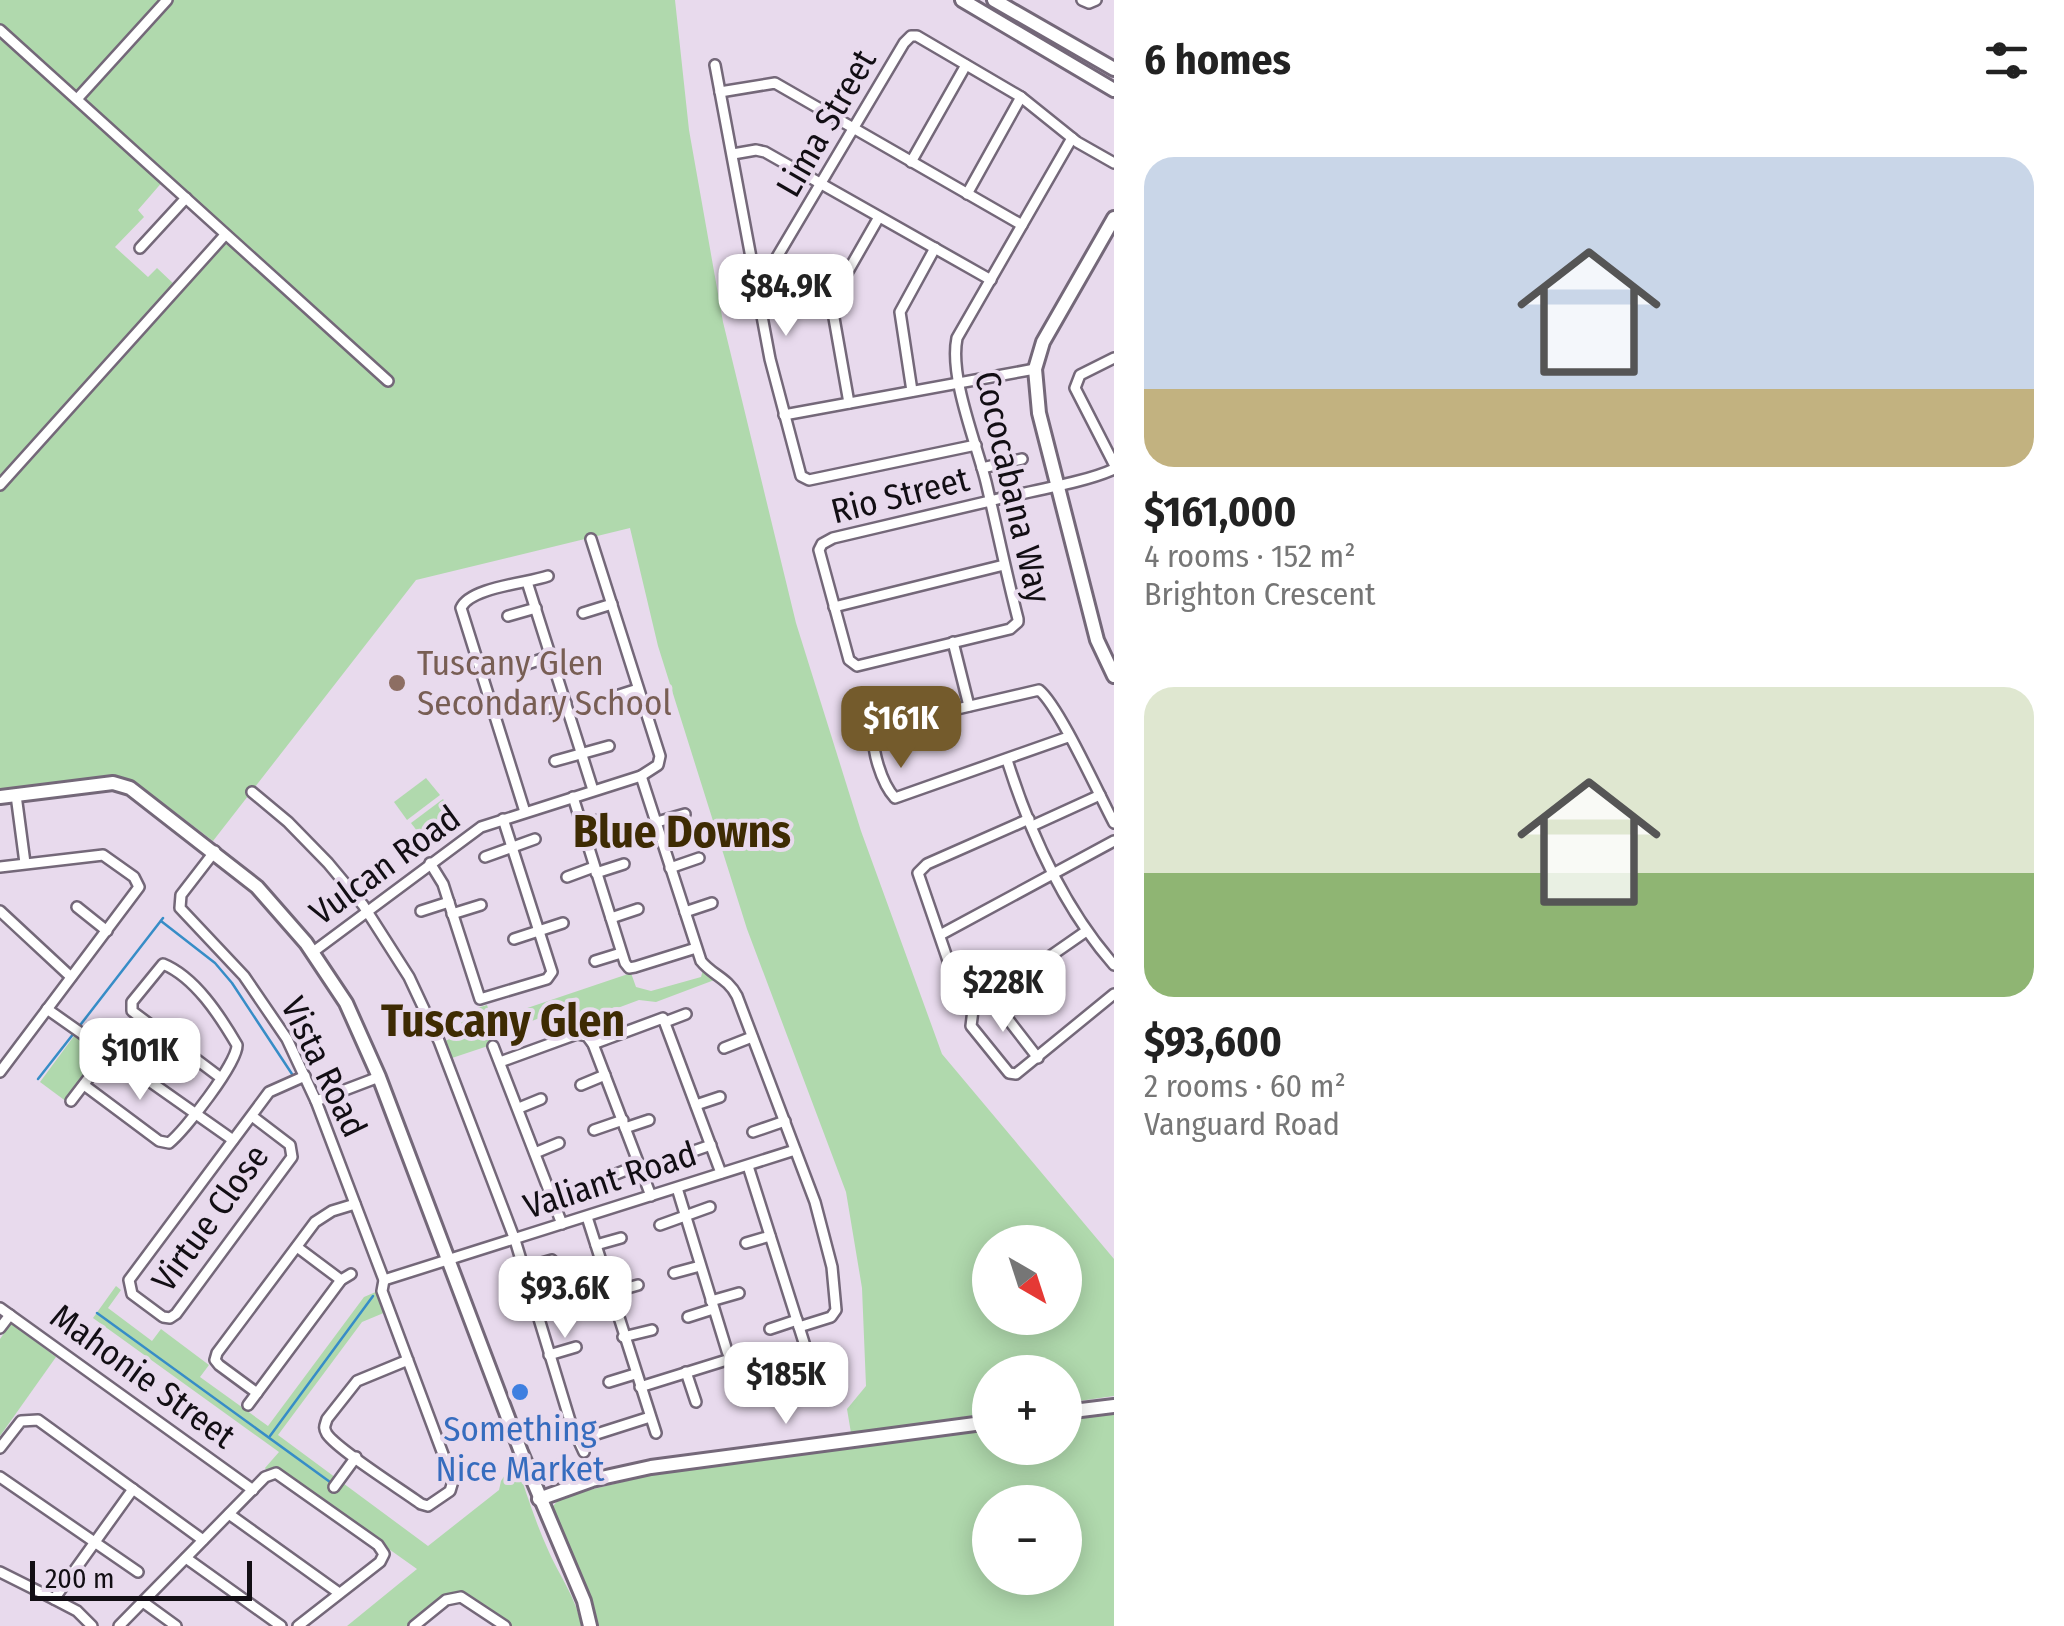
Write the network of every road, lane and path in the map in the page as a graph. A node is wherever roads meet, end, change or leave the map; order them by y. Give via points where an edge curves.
1 (167, 0) edge
2 (962, 0) edge
3 (994, 0) edge
4 (1082, 0) edge
5 (1096, 0) edge
6 (0, 30) edge
7 (966, 64) junction
8 (715, 65) dead end
9 (1114, 69) edge
10 (1114, 90) edge
11 (720, 92) junction
12 (1021, 97) junction
13 (78, 99) junction
14 (854, 128) junction
15 (1072, 138) junction
16 (732, 154) junction
17 (911, 162) junction
18 (1114, 164) edge
19 (822, 185) junction
20 (967, 194) junction
21 (186, 198) junction
22 (879, 217) junction
23 (1114, 218) edge
24 (1022, 225) junction
25 (226, 235) junction
26 (140, 248) dead end
27 (935, 248) junction
28 (992, 280) junction
29 (758, 290) junction
30 (1114, 358) edge
31 (1035, 369) junction
32 (388, 381) dead end
33 (960, 384) junction
34 (912, 392) junction
35 (848, 403) junction
36 (784, 415) junction
37 (976, 445) junction
38 (1022, 459) dead end
39 (1114, 467) edge
40 (982, 468) junction
41 (1057, 484) junction
42 (0, 485) edge
43 (990, 501) junction
44 (591, 540) dead end
45 (818, 550) joint
46 (1004, 565) junction
47 (548, 576) dead end
48 (528, 585) junction
49 (612, 604) junction
50 (834, 607) junction
51 (536, 608) junction
52 (584, 613) dead end
53 (508, 616) dead end
54 (953, 642) junction
55 (551, 656) junction
56 (579, 661) dead end
57 (524, 665) dead end
58 (555, 669) junction
59 (1114, 676) edge
60 (638, 688) junction
61 (613, 697) dead end
62 (566, 703) junction
63 (969, 706) junction
64 (538, 711) dead end
65 (1068, 737) junction
66 (609, 746) dead end
67 (582, 753) junction
68 (1007, 760) junction
69 (555, 761) dead end
70 (641, 776) junction
71 (593, 790) junction
72 (252, 792) dead end
73 (16, 795) junction
74 (1100, 795) junction
75 (574, 796) junction
76 (0, 797) edge
77 (526, 812) junction
78 (685, 814) dead end
79 (604, 818) dead end
80 (503, 820) junction
81 (657, 822) junction
82 (1030, 823) junction
83 (1114, 823) edge
84 (581, 826) junction
85 (535, 839) dead end
86 (1114, 841) edge
87 (513, 847) junction
88 (215, 852) junction
89 (485, 857) dead end
90 (699, 858) dead end
91 (430, 863) junction
92 (25, 864) junction
93 (624, 864) dead end
94 (0, 867) edge
95 (670, 868) junction
96 (595, 870) junction
97 (1054, 873) junction
98 (567, 876) dead end
99 (449, 902) junction
100 (712, 903) dead end
101 (481, 905) dead end
102 (77, 907) dead end
103 (638, 909) dead end
104 (0, 910) edge
105 (367, 911) junction
106 (421, 911) dead end
107 (685, 912) junction
108 (452, 914) junction
109 (611, 918) junction
110 (563, 924) dead end
111 (107, 931) junction
112 (539, 932) junction
113 (1085, 932) junction
114 (940, 935) junction
115 (514, 939) dead end
116 (696, 948) junction
117 (313, 952) junction
118 (621, 953) junction
119 (595, 961) dead end
120 (1114, 966) edge
121 (72, 977) junction
122 (954, 978) dead end
123 (1114, 994) edge
124 (990, 996) junction
125 (47, 1008) junction
126 (686, 1014) dead end
127 (665, 1022) junction
128 (752, 1037) junction
129 (593, 1044) junction
130 (494, 1046) dead end
131 (724, 1048) dead end
132 (110, 1050) junction
133 (1038, 1058) junction
134 (500, 1062) junction
135 (1, 1070) edge
136 (605, 1075) junction
137 (305, 1076) junction
138 (379, 1077) junction
139 (221, 1078) junction
140 (582, 1085) dead end
141 (84, 1086) junction
142 (720, 1097) dead end
143 (541, 1099) dead end
144 (72, 1101) dead end
145 (316, 1101) junction
146 (696, 1105) junction
147 (519, 1108) junction
148 (195, 1112) junction
149 (252, 1116) junction
150 (649, 1120) dead end
151 (785, 1121) junction
152 (624, 1124) junction
153 (594, 1130) dead end
154 (752, 1132) dead end
155 (233, 1140) junction
156 (559, 1143) dead end
157 (711, 1144) junction
158 (795, 1150) junction
159 (535, 1152) junction
160 (684, 1154) dead end
161 (639, 1165) junction
162 (748, 1166) junction
163 (722, 1174) junction
164 (611, 1176) dead end
165 (578, 1188) dead end
166 (677, 1188) junction
167 (650, 1196) junction
168 (552, 1198) junction
169 (354, 1204) junction
170 (710, 1207) dead end
171 (587, 1216) junction
172 (686, 1216) junction
173 (562, 1224) junction
174 (660, 1225) dead end
175 (770, 1236) junction
176 (621, 1238) dead end
177 (514, 1240) junction
178 (746, 1243) dead end
179 (596, 1245) junction
180 (296, 1247) junction
181 (450, 1260) junction
182 (552, 1260) dead end
183 (700, 1266) junction
184 (524, 1268) junction
185 (674, 1273) dead end
186 (384, 1280) junction
187 (638, 1285) dead end
188 (609, 1292) junction
189 (739, 1292) dead end
190 (585, 1297) dead end
191 (712, 1305) junction
192 (0, 1308) edge
193 (10, 1315) junction
194 (688, 1317) dead end
195 (798, 1324) junction
196 (0, 1328) edge
197 (770, 1329) dead end
198 (652, 1330) dead end
199 (623, 1337) junction
200 (576, 1347) dead end
201 (549, 1355) junction
202 (730, 1359) junction
203 (408, 1360) junction
204 (814, 1371) dead end
205 (686, 1372) junction
206 (635, 1374) junction
207 (770, 1377) dead end
208 (609, 1382) dead end
209 (640, 1387) junction
210 (576, 1390) dead end
211 (257, 1393) junction
212 (562, 1394) junction
213 (696, 1402) dead end
214 (248, 1405) dead end
215 (1114, 1406) edge
216 (1082, 1410) edge
217 (650, 1418) junction
218 (972, 1424) edge
219 (656, 1433) dead end
220 (581, 1440) junction
221 (0, 1448) edge
222 (584, 1452) dead end
223 (356, 1457) junction
224 (0, 1476) edge
225 (334, 1487) dead end
226 (133, 1489) junction
227 (253, 1490) junction
228 (539, 1498) junction
229 (229, 1514) junction
230 (204, 1540) junction
231 (94, 1543) junction
232 (186, 1558) junction
233 (0, 1572) edge
234 (138, 1572) dead end
235 (339, 1593) junction
236 (54, 1599) junction
237 (142, 1602) junction
238 (92, 1626) edge
239 (119, 1626) edge
240 (176, 1626) edge
241 (281, 1626) edge
242 (298, 1626) edge
243 (414, 1626) edge
244 (505, 1626) edge
245 (590, 1626) edge

1 - 13 street
2 - 10 street
3 - 9 street
4 - 5 street
6 - 13 street
7 - 12 street, Lima Street
7 - 14 street, Lima Street via 918,36 908,38
7 - 17 street
8 - 11 street
11 - 14 street via 772,82
11 - 16 street
12 - 15 street, Lima Street
12 - 20 street
13 - 21 street
14 - 17 street
14 - 19 street, Lima Street
15 - 18 street, Lima Street
15 - 24 street, Cococabana Way
16 - 19 street via 760,150
16 - 29 street
17 - 20 street
19 - 22 street
19 - 29 street, Lima Street
20 - 24 street
21 - 25 street
21 - 26 street
22 - 27 street
22 - 35 street via 831,301
23 - 31 street via 1050,328
24 - 28 street, Cococabana Way
25 - 32 street
25 - 42 street
27 - 28 street
27 - 34 street via 900,312
28 - 33 street, Cococabana Way via 957,338
29 - 36 street
30 - 39 street via 1080,375 1074,388
31 - 33 street
31 - 41 street
33 - 34 street
33 - 37 street, Cococabana Way
34 - 35 street
35 - 36 street
36 - 37 street via 799,473 810,480
37 - 40 street, Cococabana Way
38 - 40 street
39 - 41 street, Rio Street
40 - 43 street, Cococabana Way
41 - 43 street, Rio Street
41 - 59 street via 1096,640
43 - 45 street, Rio Street via 833,538
43 - 46 street, Cococabana Way
44 - 49 street
45 - 50 street, Cococabana Way
46 - 50 street
46 - 54 street, Cococabana Way via 1016,626
47 - 48 street
48 - 51 street
48 - 77 street via 517,582 469,597 461,608
49 - 52 street
49 - 60 street
50 - 54 street, Cococabana Way via 856,666
51 - 53 street
51 - 55 street
54 - 63 street
55 - 57 street
55 - 58 street
56 - 58 street
58 - 62 street
60 - 61 street
60 - 70 street, Vulcan Road via 660,756
62 - 64 street
62 - 67 street
63 - 65 street via 1032,690 1044,694
63 - 68 street via 876,730 873,740 890,794 902,798
65 - 68 street
65 - 74 street
66 - 67 street
67 - 69 street
67 - 71 street
68 - 82 street
70 - 71 street, Vulcan Road
70 - 81 street
71 - 75 street, Vulcan Road
72 - 105 street via 305,839
73 - 76 street
73 - 88 street via 121,785
73 - 92 street
74 - 82 street
74 - 83 street
75 - 77 street, Vulcan Road
75 - 84 street
77 - 80 street, Vulcan Road
78 - 81 street
79 - 84 street
80 - 87 street
80 - 91 street, Vulcan Road via 470,833
81 - 95 street
82 - 97 street
82 - 114 street via 920,868 918,882
84 - 96 street
85 - 87 street
86 - 97 street
87 - 89 street
87 - 112 street
88 - 117 street
88 - 137 street, Vista Road via 181,895 180,908 255,990
90 - 95 street
91 - 99 street
91 - 105 street, Vulcan Road
92 - 94 street
92 - 111 street via 99,854 134,877 138,890
93 - 96 street
95 - 107 street
96 - 98 street
96 - 109 street
97 - 113 street
97 - 114 street
99 - 106 street
99 - 108 street
100 - 107 street
101 - 108 street
102 - 111 street
103 - 109 street
104 - 121 street
105 - 117 street, Vulcan Road
105 - 177 street via 410,977 439,1041
107 - 116 street
108 - 112 street via 480,999 550,978
109 - 118 street
110 - 112 street
111 - 121 street
112 - 115 street
113 - 120 street
113 - 124 street
114 - 122 street
116 - 118 street via 629,968
116 - 128 street via 708,970 732,987
117 - 138 street via 346,1003
118 - 119 street
121 - 125 street
123 - 133 street
124 - 133 street
124 - 133 street via 970,1016 978,1036 1009,1073
125 - 132 street
125 - 135 street
126 - 127 street
127 - 129 street
127 - 146 street
128 - 131 street
128 - 151 street
129 - 134 street via 577,1034
129 - 136 street
130 - 134 street
132 - 141 street
132 - 148 street
134 - 147 street
136 - 140 street
136 - 152 street
137 - 145 street, Vista Road
137 - 149 street via 271,1090
138 - 145 street
138 - 181 street
139 - 139 street via 132,1011 161,964 189,982 236,1042 237,1055
139 - 148 street
141 - 144 street
141 - 148 street via 164,1144
142 - 146 street
143 - 147 street
145 - 169 street, Vista Road
146 - 157 street
147 - 159 street
148 - 155 street
149 - 155 street
149 - 155 street, Virtue Close via 290,1146 291,1160 174,1316 163,1318 132,1294 129,1280
150 - 152 street
151 - 154 street
151 - 158 street
152 - 153 street
152 - 161 street
156 - 159 street
157 - 160 street
157 - 163 street
158 - 162 street, Valiant Road
158 - 195 street via 826,1242 837,1302 831,1318
159 - 168 street
161 - 164 street
161 - 167 street
162 - 163 street, Valiant Road
162 - 175 street
163 - 166 street, Valiant Road
165 - 168 street
166 - 167 street, Valiant Road
166 - 172 street
167 - 171 street, Valiant Road
168 - 173 street
169 - 180 street via 324,1215
169 - 186 street, Vista Road
170 - 172 street
171 - 173 street, Valiant Road
171 - 179 street
172 - 174 street
172 - 183 street
173 - 177 street, Valiant Road
175 - 178 street
175 - 195 street
176 - 179 street
177 - 181 street, Valiant Road
177 - 184 street
179 - 188 street
180 - 211 street via 215,1360
180 - 211 street via 346,1277
181 - 186 street, Valiant Road
181 - 228 street
182 - 184 street
183 - 185 street
183 - 191 street
184 - 201 street
186 - 203 street, Vista Road via 382,1291
187 - 188 street
188 - 190 street
188 - 199 street
189 - 191 street
191 - 194 street
191 - 202 street
192 - 193 street, Mahonie Street
193 - 196 street
193 - 227 street, Mahonie Street
195 - 197 street
195 - 204 street
198 - 199 street
199 - 206 street
200 - 201 street
201 - 212 street
202 - 205 street
202 - 207 street via 742,1389
203 - 223 street via 357,1381 327,1418 328,1436
203 - 223 street, Vista Road via 452,1489 424,1505
205 - 209 street
205 - 213 street
206 - 208 street
206 - 209 street
209 - 217 street
210 - 212 street
211 - 214 street
212 - 220 street
215 - 216 street
217 - 219 street
217 - 220 street
218 - 228 street via 651,1467
220 - 222 street
221 - 226 street via 18,1424 33,1418
223 - 225 street
224 - 231 street
226 - 230 street
226 - 231 street
227 - 229 street
227 - 235 street via 270,1474 282,1476 378,1546 380,1562
228 - 245 street
229 - 230 street
229 - 235 street
230 - 232 street
231 - 234 street
231 - 236 street
232 - 237 street
232 - 241 street
233 - 236 street
235 - 242 street
236 - 238 street
237 - 239 street
237 - 240 street
243 - 244 street via 454,1597 469,1599

